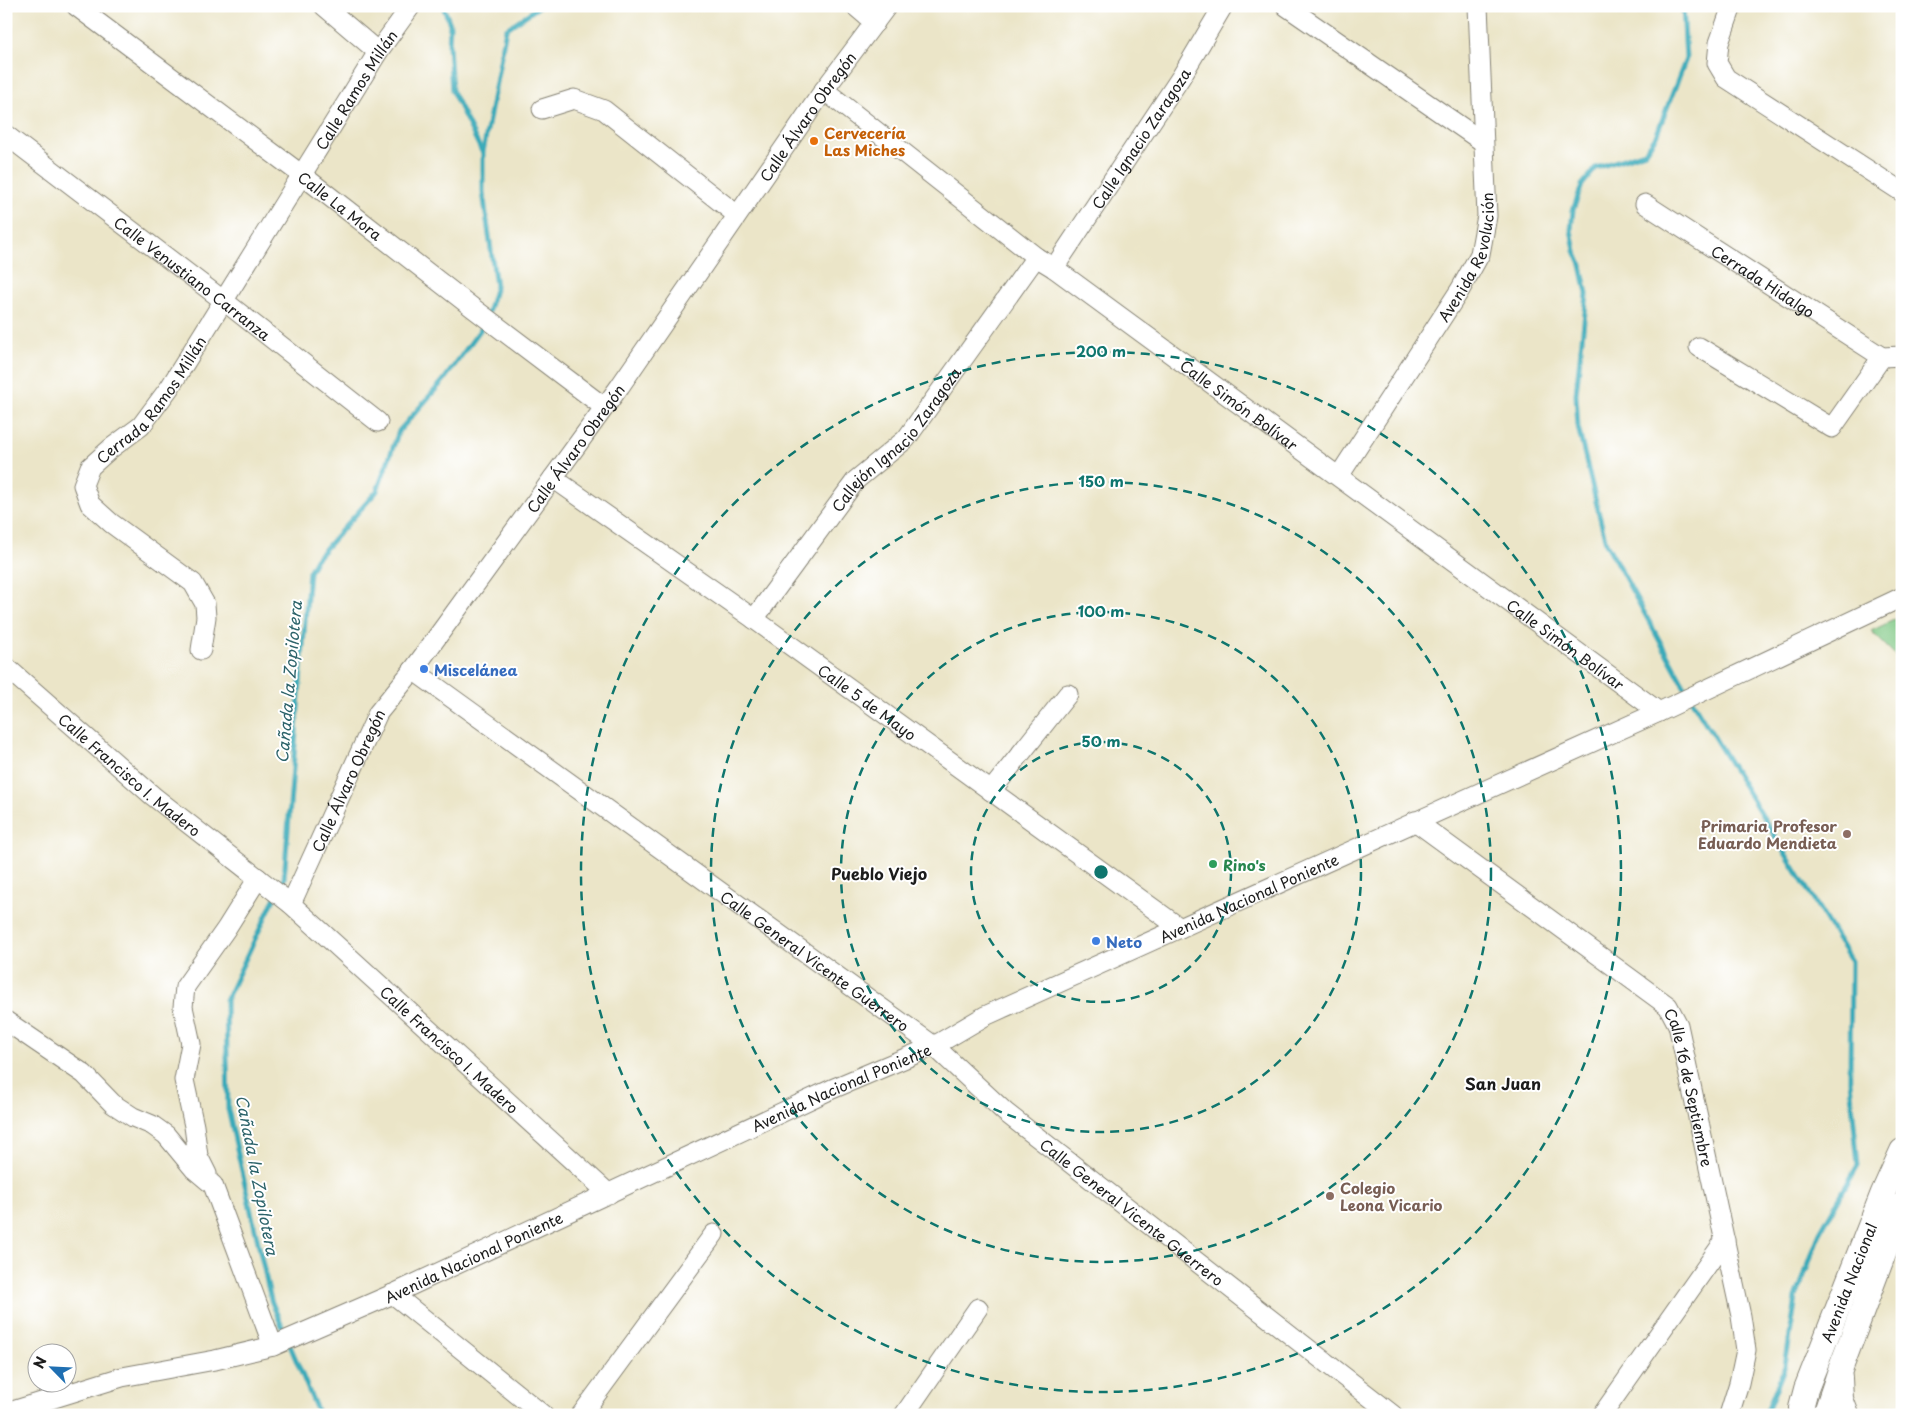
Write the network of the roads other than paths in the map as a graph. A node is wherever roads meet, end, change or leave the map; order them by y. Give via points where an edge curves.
1 (76, 6) edge
2 (324, 6) edge
3 (411, 6) edge
4 (855, 6) edge
5 (887, 6) edge
6 (1223, 6) edge
7 (1286, 6) edge
8 (1478, 6) edge
9 (1732, 6) edge
10 (875, 23) junction
11 (378, 52) junction
12 (824, 90) junction
13 (542, 109) dead end
14 (6, 135) edge
15 (1483, 142) junction
16 (302, 175) junction
17 (1902, 192) edge
18 (1645, 204) dead end
19 (737, 215) junction
20 (1036, 257) junction
21 (1054, 268) junction
22 (224, 301) junction
23 (1699, 347) dead end
24 (1902, 356) edge
25 (1882, 357) junction
26 (604, 407) junction
27 (378, 422) dead end
28 (1339, 476) junction
29 (552, 478) junction
30 (1902, 597) edge
31 (754, 619) junction
32 (201, 650) dead end
33 (6, 667) edge
34 (414, 670) junction
35 (1068, 694) dead end
36 (1659, 712) junction
37 (991, 791) junction
38 (1415, 821) junction
39 (258, 878) junction
40 (291, 904) junction
41 (1180, 928) junction
42 (6, 1021) edge
43 (934, 1046) junction
44 (1902, 1151) edge
45 (213, 1185) junction
46 (609, 1194) junction
47 (1902, 1206) edge
48 (714, 1234) dead end
49 (1725, 1240) junction
50 (393, 1294) junction
51 (978, 1308) dead end
52 (273, 1346) junction
53 (1840, 1370) junction
54 (6, 1413) edge
55 (543, 1415) edge
56 (581, 1415) edge
57 (904, 1415) edge
58 (1394, 1415) edge
59 (1602, 1415) edge
60 (1729, 1415) edge
61 (1804, 1415) edge
62 (1822, 1415) edge
63 (1846, 1415) edge

1 - 16 street, Calle La Mora
2 - 11 street
3 - 11 street, Calle Ramos Millán
4 - 10 street
5 - 10 street, Calle Álvaro Obregón
6 - 21 street, Calle Ignacio Zaragoza via 1181,77
7 - 15 street
8 - 15 street, Avenida Revolución
9 - 17 street via 1719,43 1718,63 1726,78
10 - 12 street, Calle Álvaro Obregón
11 - 16 street, Calle Ramos Millán
12 - 19 street, Calle Álvaro Obregón
12 - 20 street, Calle Simón Bolívar
13 - 19 street via 574,98 604,110
14 - 22 street, Calle Venustiano Carranza
15 - 28 street, Avenida Revolución via 1488,216 1480,254
16 - 22 street, Calle Ramos Millán
16 - 26 street, Calle La Mora
18 - 25 street, Cerrada Hidalgo
19 - 26 street, Calle Álvaro Obregón
20 - 21 street, Calle Simón Bolívar
20 - 31 street, Callejón Ignacio Zaragoza via 906,440 856,480
21 - 28 street, Calle Simón Bolívar
22 - 27 street, Calle Venustiano Carranza
22 - 32 street, Cerrada Ramos Millán via 170,387 141,426 90,467 83,485 90,504 193,583 204,604 206,617
23 - 25 street via 1832,428
24 - 25 street
26 - 29 street, Calle Álvaro Obregón
28 - 36 street, Calle Simón Bolívar
29 - 31 street, Calle 5 de Mayo
29 - 34 street, Calle Álvaro Obregón
30 - 36 street, Avenida Nacional Poniente
31 - 37 street, Calle 5 de Mayo
33 - 39 street, Calle Francisco I. Madero via 153,796
34 - 40 street, Calle Álvaro Obregón via 378,713
34 - 43 street, Calle General Vicente Guerrero
35 - 37 street
36 - 38 street, Avenida Nacional Poniente
37 - 41 street, Calle 5 de Mayo
38 - 41 street, Avenida Nacional Poniente
38 - 49 street, Calle 16 de Septiembre via 1668,1006 1678,1025
39 - 40 street, Calle Francisco I. Madero
39 - 45 street via 185,987 183,1007 191,1044 184,1080 198,1156
40 - 46 street, Calle Francisco I. Madero
41 - 43 street, Avenida Nacional Poniente via 985,1016
42 - 45 street via 84,1074 113,1104 166,1135 194,1169
43 - 46 street, Avenida Nacional Poniente via 832,1089
43 - 58 street, Calle General Vicente Guerrero via 1005,1112
44 - 61 main road, Avenida Nacional via 1806,1389 1801,1408
45 - 52 street
46 - 50 street, Avenida Nacional Poniente
47 - 53 main road, Avenida Nacional
48 - 56 street
49 - 59 street
49 - 60 street, Calle 16 de Septiembre via 1746,1350
50 - 52 street, Avenida Nacional Poniente
50 - 55 street
51 - 57 street
52 - 54 street, Avenida Nacional Poniente via 122,1377
53 - 62 main road, Avenida Nacional via 1826,1412
53 - 63 main road via 1841,1399

